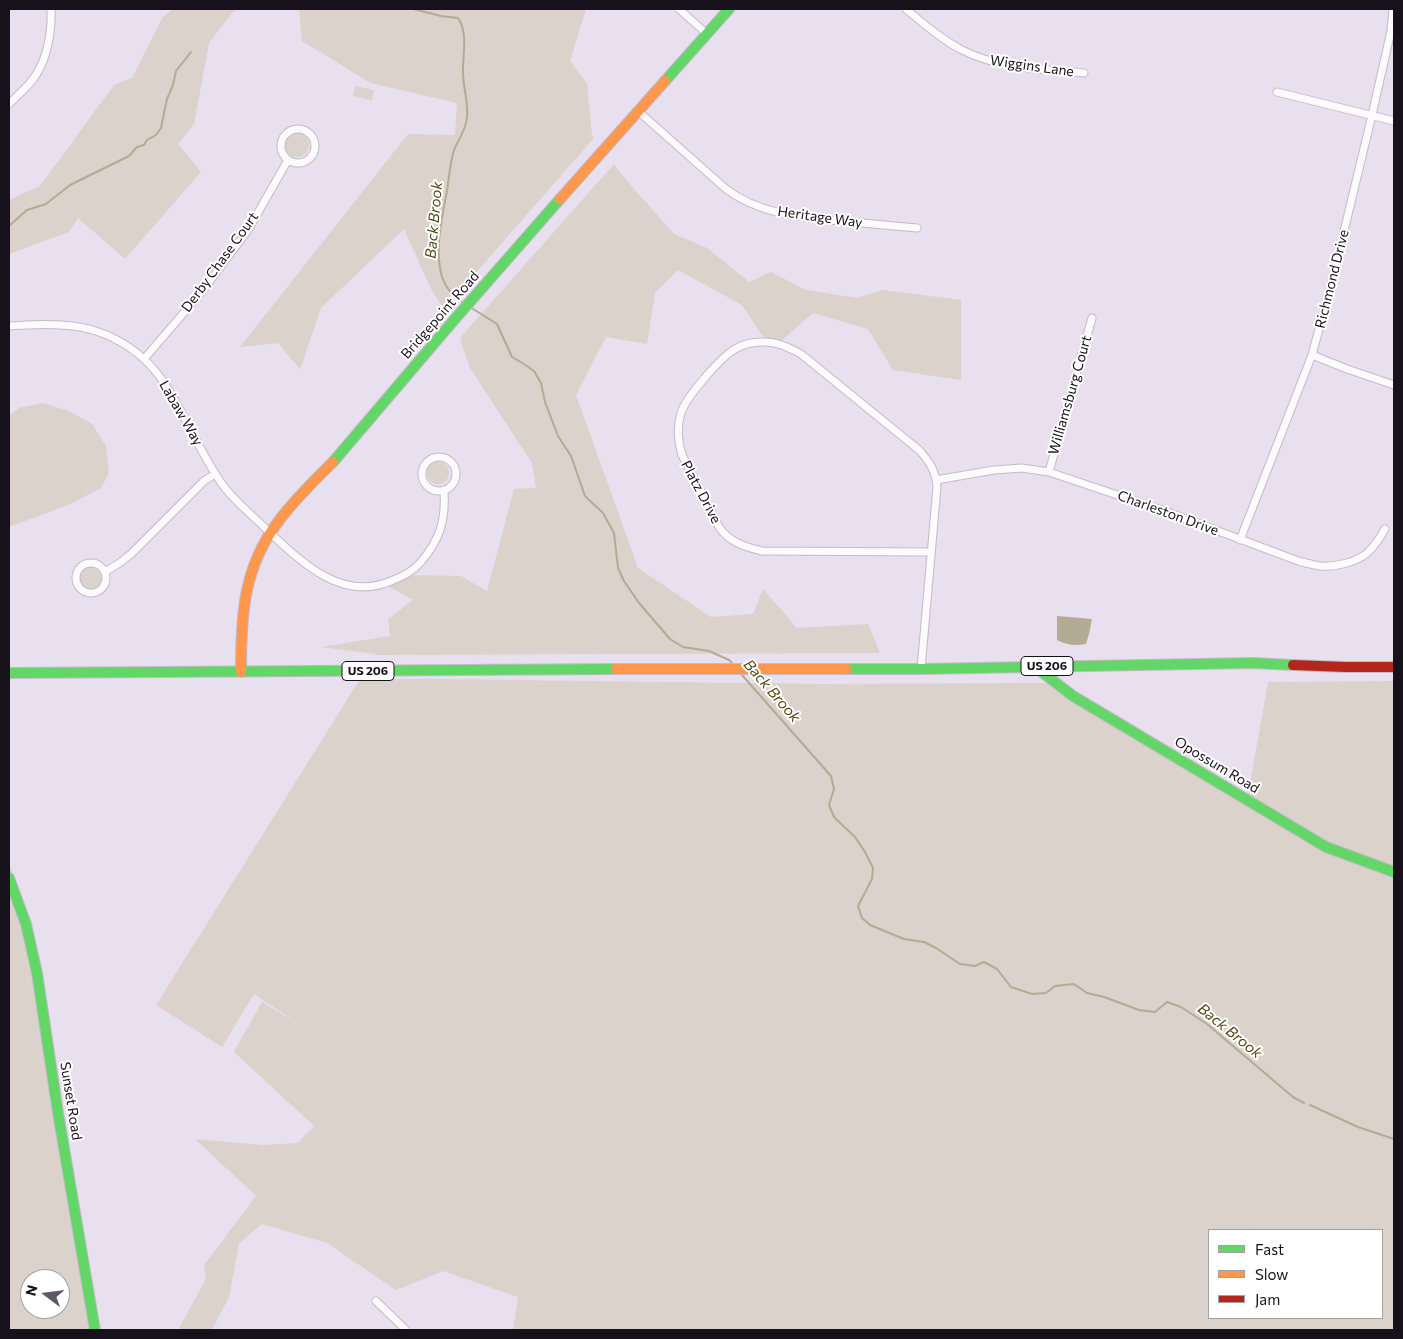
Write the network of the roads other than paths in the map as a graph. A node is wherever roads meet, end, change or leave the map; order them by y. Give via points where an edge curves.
1 (51, 9) edge
2 (679, 9) edge
3 (729, 9) edge
4 (906, 9) edge
5 (1392, 9) edge
6 (707, 34) junction
7 (1084, 73) dead end
8 (1277, 92) dead end
9 (9, 104) edge
10 (638, 112) junction
11 (1372, 115) junction
12 (1394, 121) edge
13 (288, 160) junction
14 (917, 228) dead end
15 (1092, 318) dead end
16 (9, 326) edge
17 (1312, 355) junction
18 (144, 359) junction
19 (1394, 385) edge
20 (1049, 472) junction
21 (215, 474) junction
22 (936, 480) junction
23 (444, 490) junction
24 (1385, 529) dead end
25 (270, 532) junction
26 (1240, 540) junction
27 (931, 552) junction
28 (105, 572) junction
29 (1034, 666) junction
30 (1394, 667) edge
31 (921, 669) junction
32 (241, 672) junction
33 (9, 673) edge
34 (1394, 872) edge
35 (9, 878) edge
36 (376, 1301) dead end
37 (95, 1330) edge
38 (406, 1330) edge

1 - 9 street via 46,54 37,74
2 - 6 street
3 - 6 main road, Bridgepoint Road
4 - 7 street, Wiggins Lane via 941,38 984,59
5 - 11 street, Richmond Drive via 1391,31
6 - 10 main road, Bridgepoint Road
8 - 11 street
10 - 14 street, Heritage Way via 726,189 754,205 782,214
10 - 25 main road, Bridgepoint Road
11 - 12 street
11 - 17 street, Richmond Drive
13 - 13 street via 304,162 312,155 314,145 310,134 295,130 286,135 281,145
13 - 18 street, Derby Chase Court via 248,230 200,294
15 - 20 street, Williamsburg Court
16 - 18 street, Labaw Way via 48,323 89,329 113,338
17 - 19 street
17 - 26 street, Richmond Drive
18 - 21 street, Labaw Way via 167,387
20 - 22 street, Charleston Drive via 1022,468
20 - 26 street, Charleston Drive
21 - 25 street, Labaw Way via 232,497
21 - 28 street via 204,481 131,554
22 - 27 street, Platz Drive
22 - 27 street, Platz Drive via 929,462 919,450 801,354 773,342 755,342 736,348 698,386 681,410 679,444 682,455 719,527 732,541 762,551
23 - 23 street via 456,479 455,467 447,459 436,458 427,463 423,478 433,490
23 - 25 street, Labaw Way via 443,521 430,552 404,576 378,586 348,586 319,574
24 - 26 street, Charleston Drive via 1365,554 1339,565 1300,562
25 - 32 main road, Bridgepoint Road via 252,569 244,598
27 - 31 street, Platz Drive
28 - 28 street via 93,562 83,564 76,572 78,587 86,592 96,592 103,586
29 - 30 main road, US 206 via 1253,664
29 - 31 main road, US 206
29 - 34 main road, Opossum Road via 1074,696 1326,847
31 - 32 main road, US 206
32 - 33 main road, US 206
35 - 37 main road, Sunset Road via 26,924 37,973
36 - 38 street

